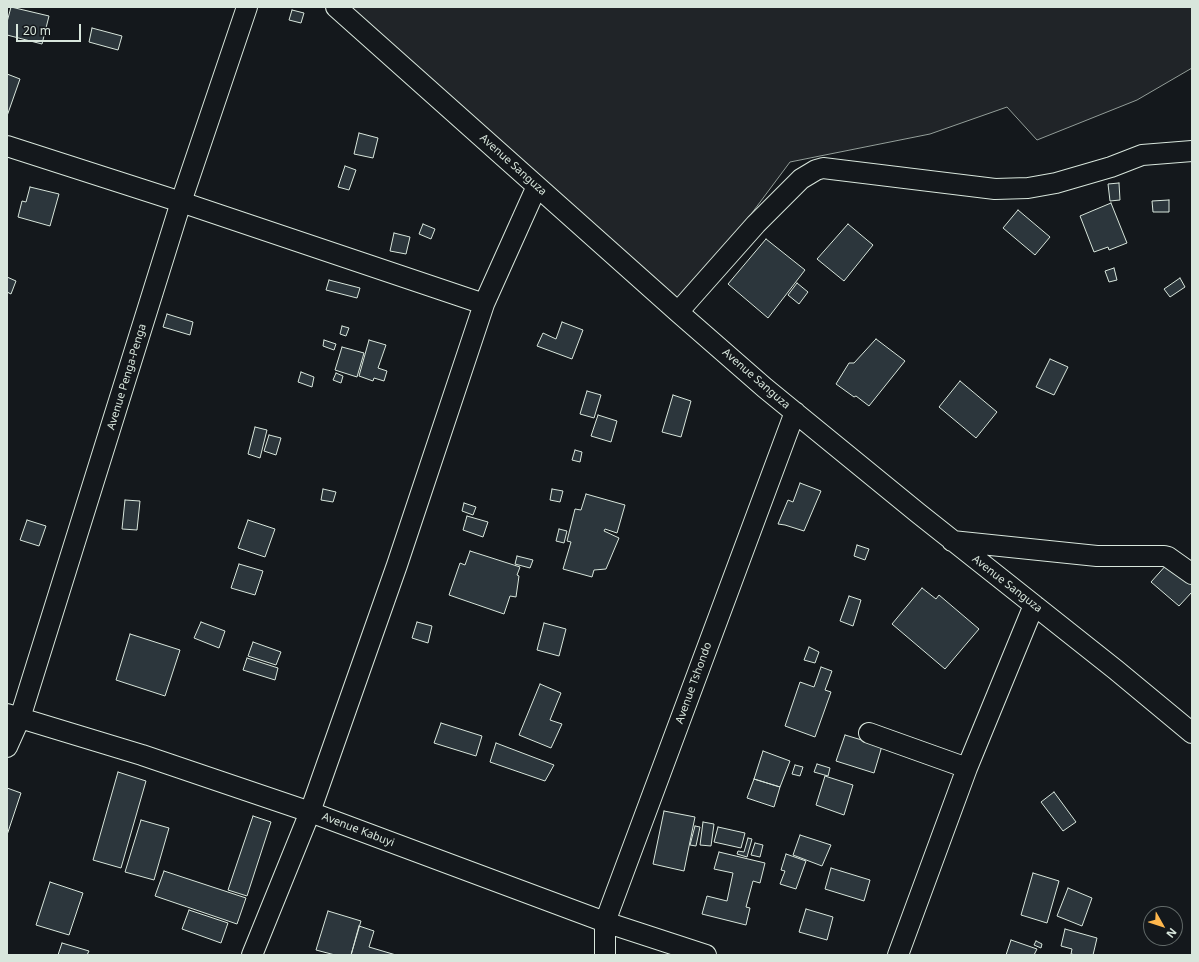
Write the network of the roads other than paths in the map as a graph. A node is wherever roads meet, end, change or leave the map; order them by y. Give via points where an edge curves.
1 (247, 7) edge
2 (336, 7) edge
3 (7, 146) edge
4 (1192, 151) edge
5 (537, 186) junction
6 (181, 202) junction
7 (484, 304) junction
8 (678, 312) junction
9 (795, 412) junction
10 (952, 541) junction
11 (1192, 574) edge
12 (1034, 605) junction
13 (13, 716) edge
14 (869, 733) dead end
15 (1192, 733) edge
16 (7, 747) edge
17 (967, 768) junction
18 (310, 812) junction
19 (605, 922) junction
20 (252, 955) edge
21 (605, 955) edge
22 (706, 955) edge
23 (898, 955) edge

1 - 6 street, Avenue Penga-Penga
2 - 5 street, Avenue Sanguza
3 - 6 street
4 - 8 street via 1142,155 1056,183 995,190 823,168 816,170 801,179 756,224
5 - 7 street
5 - 8 street, Avenue Sanguza
6 - 7 street
6 - 13 street, Avenue Penga-Penga
7 - 18 street via 397,565
8 - 9 street, Avenue Sanguza
9 - 10 street, Avenue Sanguza
9 - 19 street, Avenue Tshondo
10 - 11 street via 1097,556 1164,556
10 - 12 street, Avenue Sanguza
12 - 15 street, Avenue Sanguza
12 - 17 street
13 - 16 street, Avenue Penga-Penga
13 - 18 street, Avenue Kabuyi via 142,755
14 - 17 street
17 - 23 street
18 - 19 street, Avenue Kabuyi
18 - 20 street
19 - 21 street, Avenue Tshondo
19 - 22 street, Avenue Kabuyi

